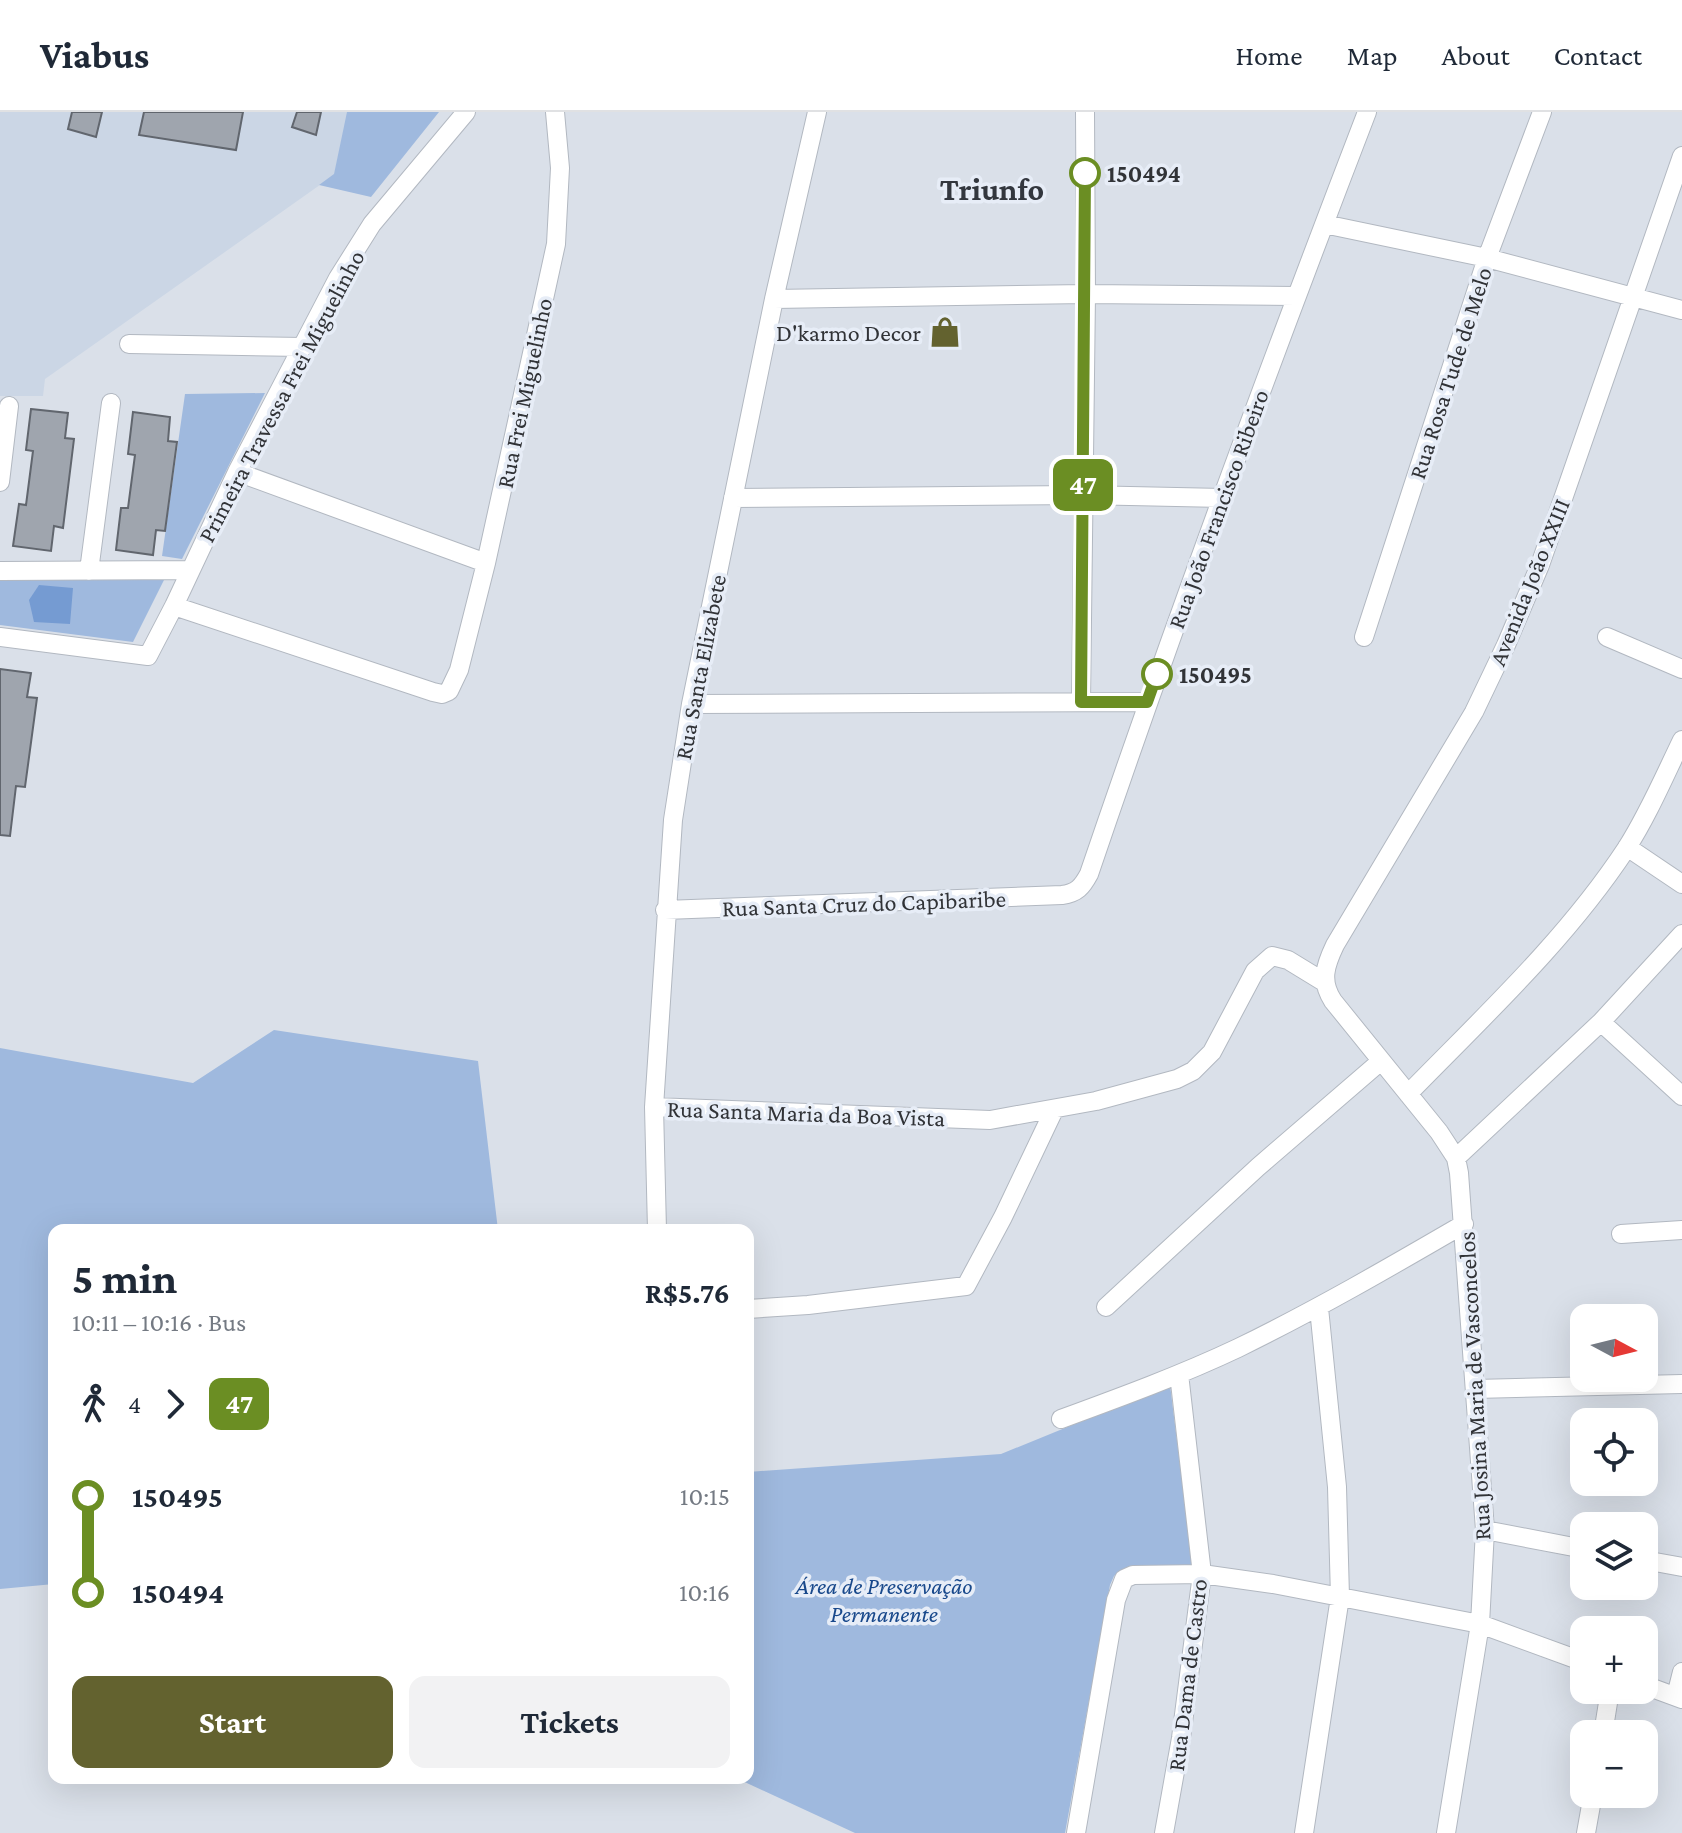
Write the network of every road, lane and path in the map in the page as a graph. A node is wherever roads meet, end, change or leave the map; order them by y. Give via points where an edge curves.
1 (466, 112) edge
2 (555, 112) edge
3 (817, 112) edge
4 (1085, 112) edge
5 (1367, 112) edge
6 (1542, 112) edge
7 (1682, 156) edge
8 (1324, 224) junction
9 (1487, 258) junction
10 (1086, 294) junction
11 (1296, 296) junction
12 (1635, 296) junction
13 (774, 299) junction
14 (1682, 310) edge
15 (129, 344) dead end
16 (303, 347) junction
17 (111, 403) dead end
18 (9, 406) dead end
19 (237, 472) junction
20 (0, 482) edge
21 (1083, 495) junction
22 (733, 498) junction
23 (1223, 498) junction
24 (486, 563) junction
25 (191, 570) junction
26 (0, 571) edge
27 (89, 571) junction
28 (174, 606) junction
29 (0, 637) edge
30 (1364, 637) dead end
31 (1607, 637) dead end
32 (1682, 669) edge
33 (1081, 702) junction
34 (1147, 702) junction
35 (691, 704) junction
36 (1682, 740) edge
37 (1627, 847) junction
38 (1682, 884) edge
39 (1062, 895) joint
40 (665, 910) junction
41 (1682, 934) edge
42 (1324, 982) junction
43 (1601, 1022) junction
44 (1381, 1061) junction
45 (1408, 1094) junction
46 (1682, 1096) edge
47 (654, 1107) junction
48 (1054, 1110) junction
49 (1456, 1158) junction
50 (657, 1224) edge
51 (1464, 1224) junction
52 (1682, 1230) edge
53 (1621, 1234) dead end
54 (1106, 1307) dead end
55 (1319, 1308) junction
56 (754, 1309) edge
57 (1179, 1374) junction
58 (1682, 1384) edge
59 (1475, 1389) junction
60 (1061, 1419) dead end
61 (1485, 1530) junction
62 (1570, 1546) edge
63 (1658, 1563) edge
64 (1682, 1567) edge
65 (1202, 1574) junction
66 (1340, 1597) junction
67 (1480, 1624) junction
68 (1570, 1657) edge
69 (1682, 1672) edge
70 (1658, 1690) edge
71 (1679, 1698) edge
72 (1590, 1808) edge
73 (1076, 1833) edge
74 (1164, 1833) edge
75 (1304, 1833) edge
76 (1446, 1833) edge
77 (1586, 1833) edge

1 - 16 street, Primeira Travessa Frei Miguelinho via 372,224
2 - 24 street, Rua Frei Miguelinho via 560,168 556,244
3 - 13 street, Rua Santa Elizabete
4 - 10 street
5 - 8 street, Rua João Francisco Ribeiro
6 - 9 street, Rua Rosa Tude de Melo
7 - 12 street, Avenida João XXIII
8 - 9 street
8 - 11 street, Rua João Francisco Ribeiro
9 - 12 street
9 - 30 street, Rua Rosa Tude de Melo
10 - 11 street
10 - 13 street
10 - 21 street
11 - 23 street, Rua João Francisco Ribeiro
12 - 14 street
12 - 42 street, Avenida João XXIII via 1540,565 1506,645 1474,712 1335,945
13 - 22 street, Rua Santa Elizabete
15 - 16 street
16 - 19 street, Primeira Travessa Frei Miguelinho
17 - 27 street
18 - 20 street
19 - 24 street
19 - 25 street, Primeira Travessa Frei Miguelinho
21 - 22 street
21 - 23 street
21 - 33 street
22 - 35 street, Rua Santa Elizabete
23 - 34 street, Rua João Francisco Ribeiro
24 - 28 street, Rua Frei Miguelinho via 459,670 442,694
25 - 27 street
25 - 28 street, Primeira Travessa Frei Miguelinho
26 - 27 street
28 - 29 street, Primeira Travessa Frei Miguelinho via 148,656
31 - 32 street
33 - 34 street
33 - 35 street
34 - 39 street, Rua João Francisco Ribeiro via 1089,874 1082,887
35 - 40 street, Rua Santa Elizabete
36 - 37 street
37 - 38 street
37 - 45 street via 1560,936
39 - 40 street, Rua Santa Cruz do Capibaribe
40 - 47 street, Rua Santa Elizabete
41 - 43 street
42 - 44 street, Rua Josina Maria de Vasconcelos
42 - 48 street, Rua Santa Maria da Boa Vista via 1272,956 1255,971 1212,1052 1193,1071
43 - 46 street
43 - 49 street
44 - 45 street, Rua Josina Maria de Vasconcelos
44 - 54 street
45 - 49 street, Rua Josina Maria de Vasconcelos
47 - 48 street, Rua Santa Maria da Boa Vista via 990,1120
47 - 50 street, Rua Santa Elizabete
48 - 56 street via 966,1286
49 - 51 street, Rua Josina Maria de Vasconcelos
51 - 55 street
51 - 59 street, Rua Josina Maria de Vasconcelos
52 - 53 street
55 - 57 street
55 - 66 street via 1337,1487
57 - 60 street
57 - 65 street, Rua Dama de Castro
58 - 59 street
59 - 61 street, Rua Josina Maria de Vasconcelos
61 - 62 street
61 - 67 street, Rua Josina Maria de Vasconcelos
63 - 64 street
65 - 66 street
65 - 73 street via 1139,1574 1126,1578 1119,1588
65 - 74 street, Rua Dama de Castro
66 - 67 street
66 - 75 street
67 - 68 street
67 - 76 street, Rua Josina Maria de Vasconcelos
69 - 71 street
70 - 71 street
72 - 77 street

